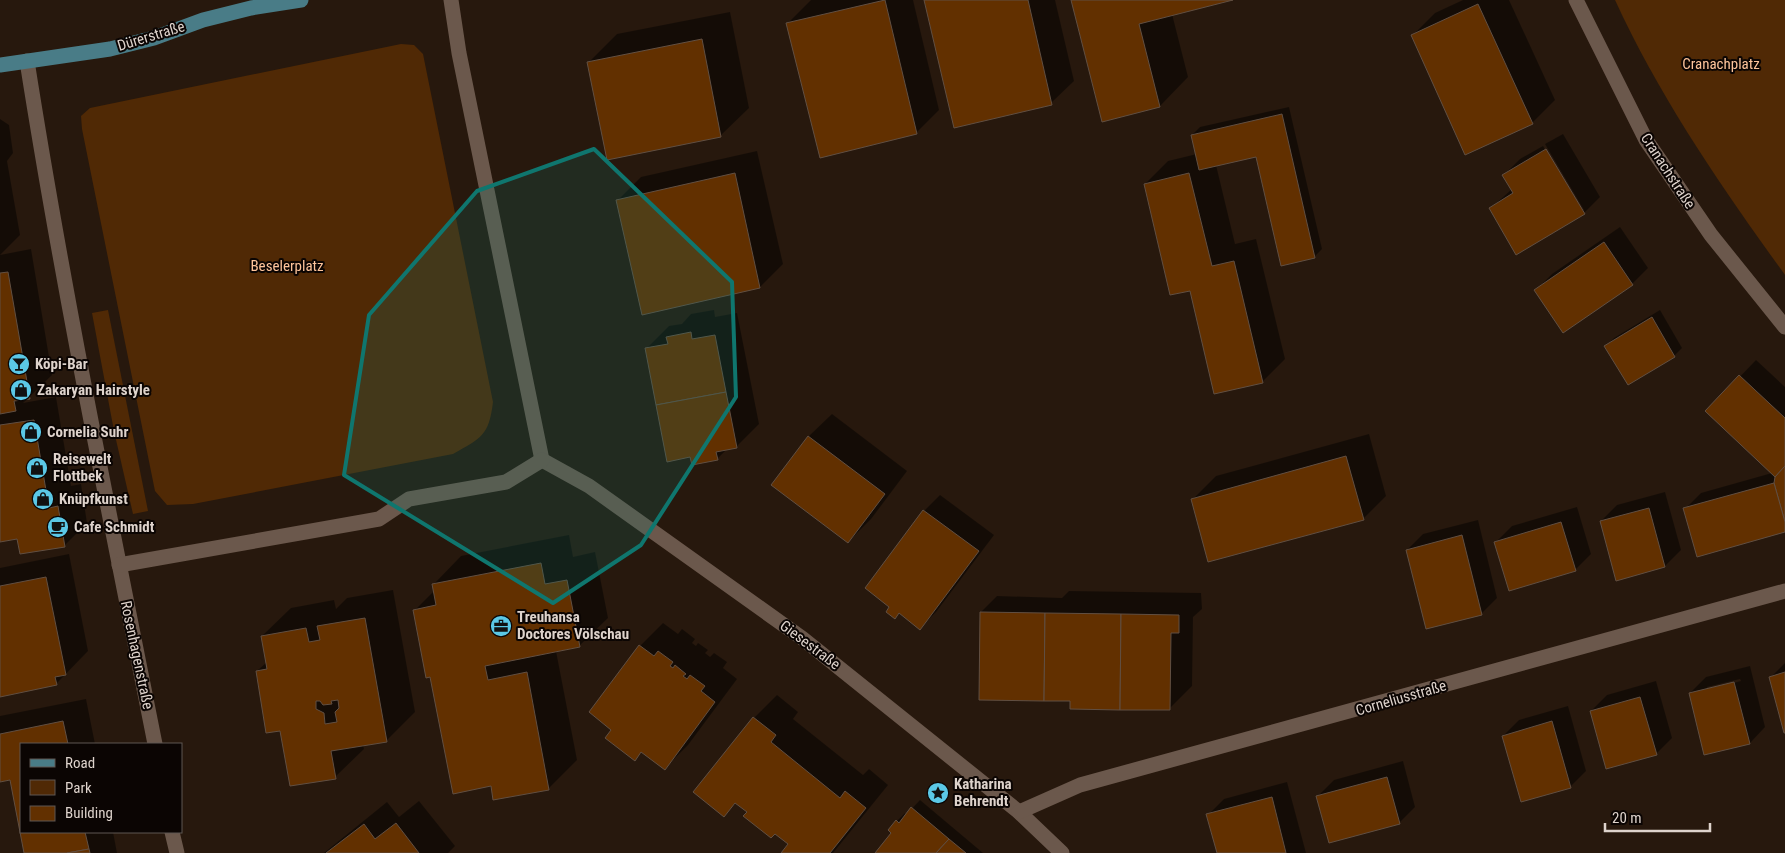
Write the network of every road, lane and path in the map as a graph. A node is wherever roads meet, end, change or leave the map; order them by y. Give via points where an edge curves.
1 (301, 0) edge
2 (451, 0) edge
3 (1576, 0) edge
4 (27, 61) junction
5 (0, 65) edge
6 (1785, 327) edge
7 (542, 460) junction
8 (120, 565) junction
9 (1785, 591) edge
10 (155, 743) edge
11 (1019, 812) junction
12 (172, 833) edge
13 (177, 853) edge
14 (1062, 853) edge

1 - 4 main road, Dürerstraße via 203,20 154,38 110,49
2 - 7 street via 459,54
3 - 6 street, Cranachstraße via 1646,140 1711,235
4 - 5 main road, Dürerstraße
4 - 8 street
7 - 8 street via 506,482 409,500 378,519
7 - 11 street, Giesestraße via 589,486 802,638
8 - 10 street, Rosenhagenstraße
9 - 11 street, Corneliusstraße via 1080,786
11 - 14 street, Giesestraße
12 - 13 street

